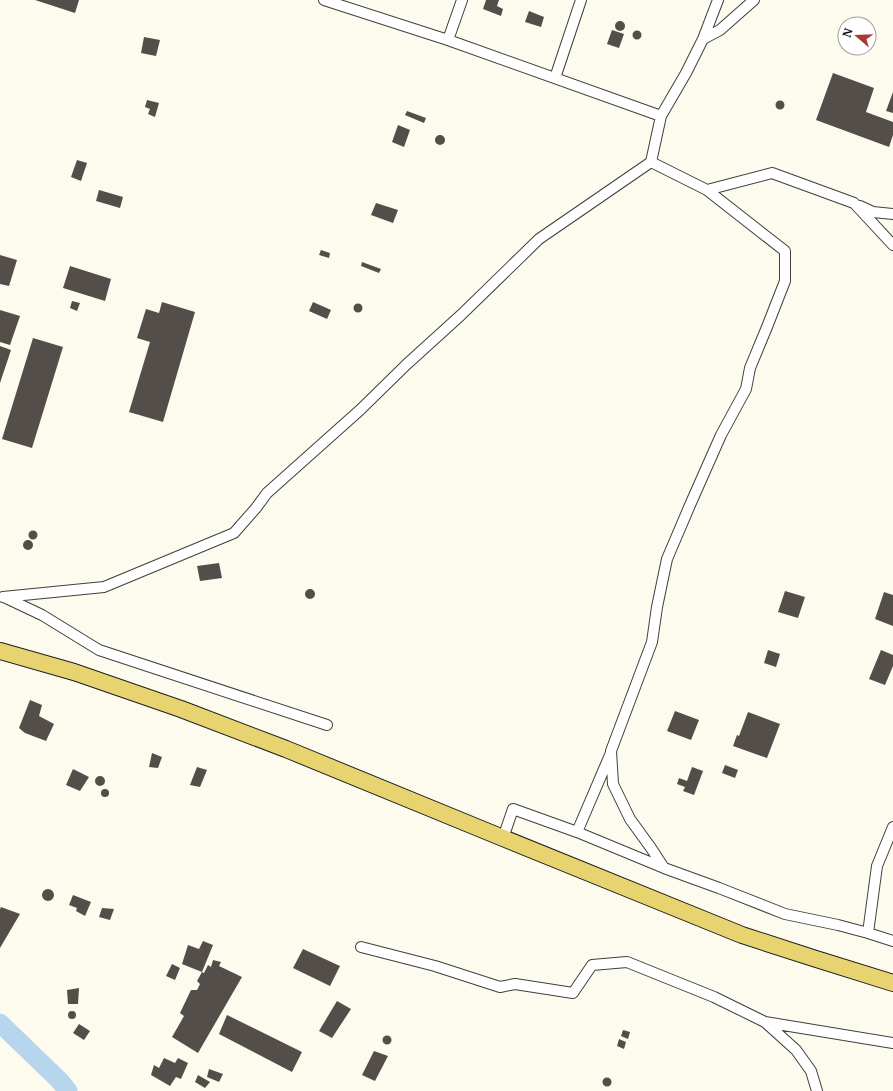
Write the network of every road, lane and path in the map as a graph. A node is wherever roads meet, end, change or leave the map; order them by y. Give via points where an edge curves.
1 (324, 0) edge
2 (462, 0) edge
3 (581, 0) edge
4 (718, 0) edge
5 (754, 0) edge
6 (347, 4) edge
7 (703, 39) junction
8 (448, 40) junction
9 (555, 78) junction
10 (662, 116) junction
11 (651, 162) junction
12 (707, 190) junction
13 (854, 204) junction
14 (893, 214) edge
15 (893, 245) edge
16 (2, 597) edge
17 (0, 651) edge
18 (327, 725) dead end
19 (612, 751) junction
20 (893, 827) edge
21 (577, 832) junction
22 (503, 838) junction
23 (664, 868) junction
24 (868, 933) junction
25 (893, 941) edge
26 (361, 947) dead end
27 (893, 983) edge
28 (765, 1022) junction
29 (893, 1043) edge
30 (817, 1091) edge

1 - 6 street
2 - 8 street
3 - 9 street
4 - 7 street
5 - 7 street via 720,30
6 - 8 street
7 - 10 street
8 - 9 street
9 - 10 street
10 - 11 street
11 - 12 street
11 - 16 street via 539,239 360,410 267,493 234,533 104,587
12 - 13 street via 772,173
12 - 19 street via 785,251 785,281 750,368 746,389 721,436 667,559 652,642
13 - 14 street via 873,212
13 - 15 street
16 - 18 street via 42,615 99,650
17 - 22 main road via 74,672 181,709
19 - 21 street
19 - 23 street via 613,784 630,820
20 - 24 street via 877,866
21 - 22 street via 513,809
21 - 23 street
22 - 27 main road via 742,935
23 - 24 street via 785,914
24 - 25 street
26 - 28 street via 435,966 500,987 515,984 573,993 592,965 627,962 714,997
28 - 29 street
28 - 30 street via 800,1055 811,1070

